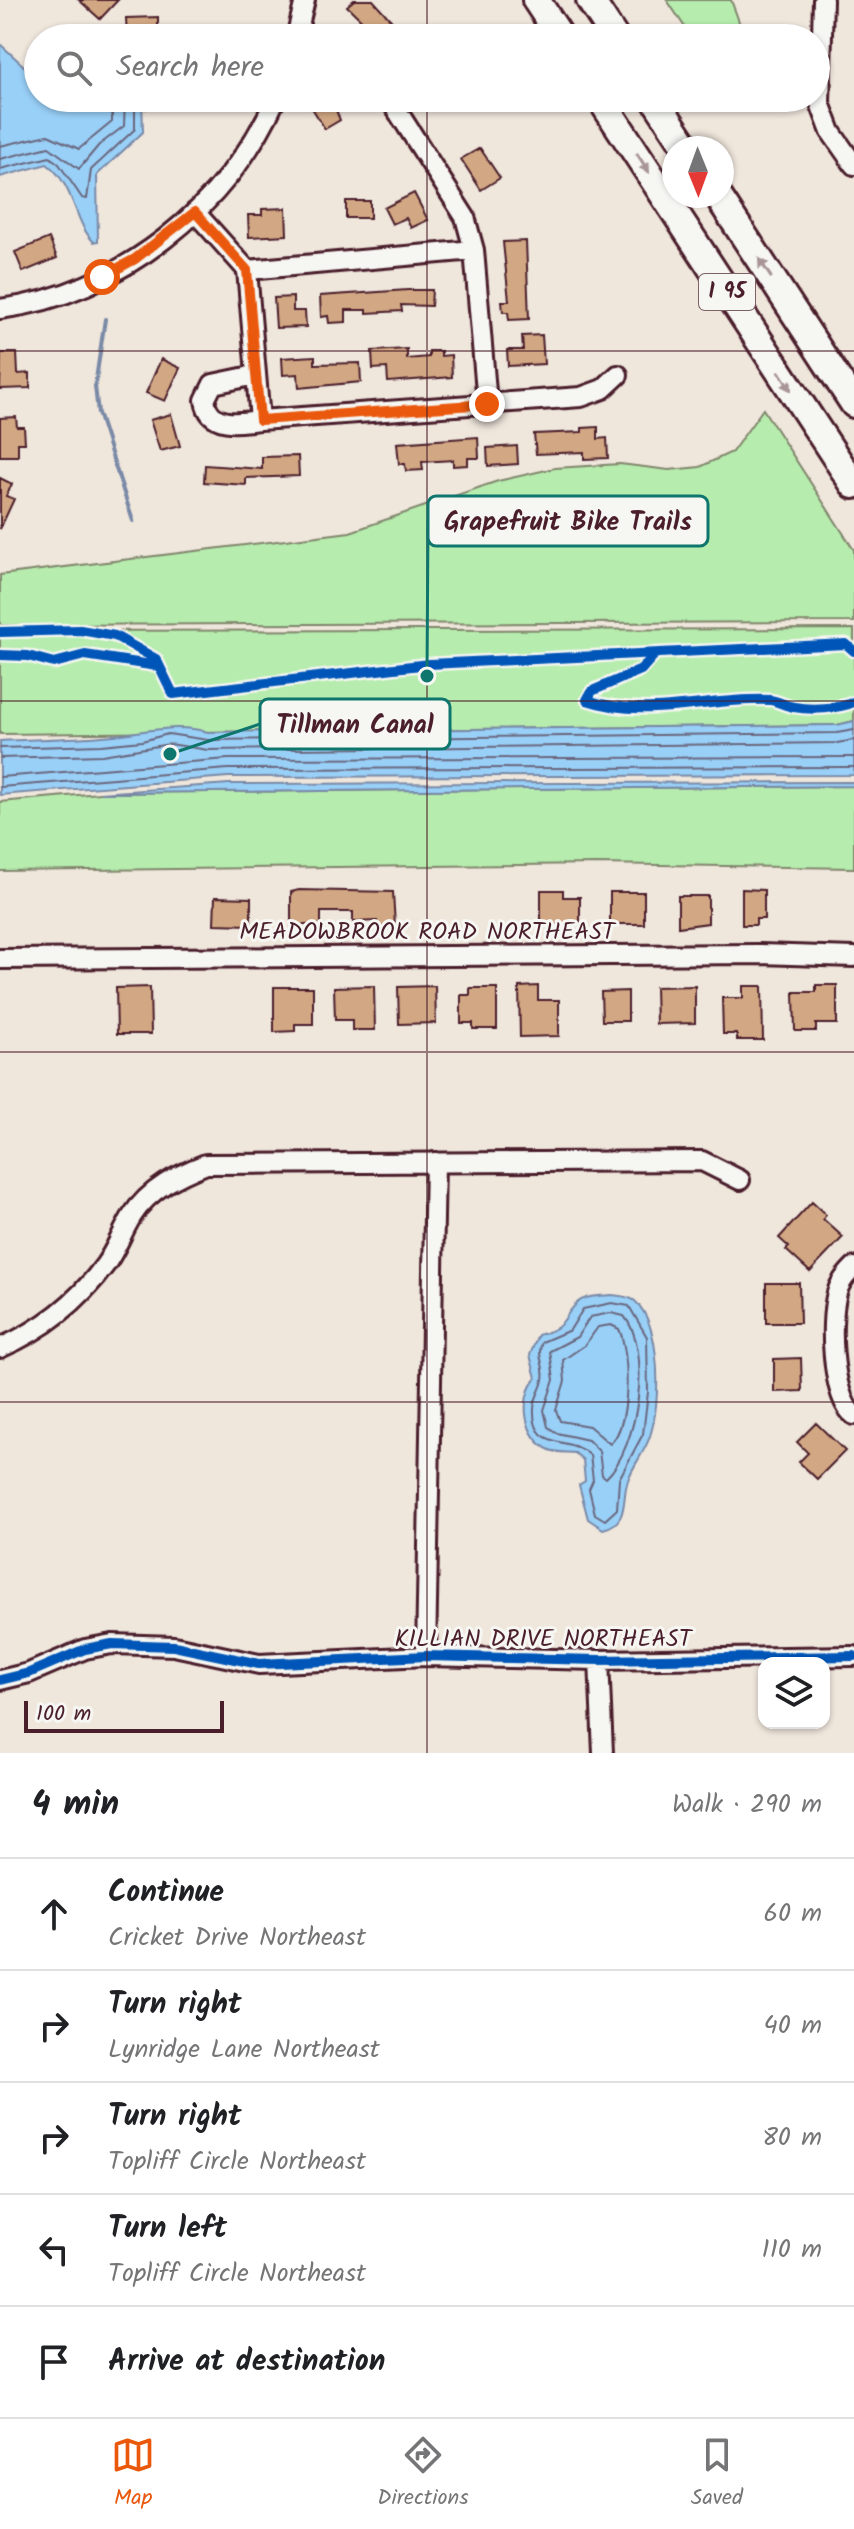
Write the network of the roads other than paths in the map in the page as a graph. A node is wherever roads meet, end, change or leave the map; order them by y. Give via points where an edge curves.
1 (305, 0) edge
2 (536, 0) edge
3 (590, 0) edge
4 (823, 0) edge
5 (300, 24) edge
6 (552, 24) edge
7 (606, 24) edge
8 (822, 24) edge
9 (268, 112) edge
10 (398, 112) edge
11 (609, 112) edge
12 (663, 112) edge
13 (823, 112) edge
14 (679, 136) edge
15 (851, 155) edge
16 (726, 208) edge
17 (195, 212) junction
18 (474, 250) junction
19 (247, 270) junction
20 (0, 309) edge
21 (256, 375) junction
22 (618, 375) dead end
23 (487, 404) junction
24 (854, 404) edge
25 (260, 420) junction
26 (854, 485) edge
27 (854, 957) edge
28 (0, 959) edge
29 (435, 1162) junction
30 (740, 1180) dead end
31 (854, 1267) edge
32 (0, 1348) edge
33 (854, 1415) edge
34 (426, 1656) junction
35 (854, 1656) edge
36 (599, 1660) junction
37 (0, 1680) edge
38 (607, 1749) edge

1 - 5 street
2 - 6 highway
3 - 7 highway
4 - 8 street
9 - 17 street via 247,150
10 - 18 street via 465,217
11 -> 26 highway, I 95
12 - 14 highway
13 - 15 street via 831,132
24 -> 16 highway, I 95
17 - 19 street
17 - 20 street via 135,259 102,277 36,305
18 - 19 street
18 - 23 street
19 - 21 street
21 - 25 street
21 - 25 street via 213,384 205,400 209,413 221,421
22 - 23 street via 603,389 581,397
23 - 25 street
27 - 28 street, MEADOWBROOK ROAD NORTHEAST
29 - 30 street via 702,1161
29 - 32 street via 234,1162 206,1164 174,1176 141,1205 86,1289 24,1338
29 - 34 street
31 - 33 street via 839,1286 835,1360 838,1391
34 - 36 street, KILLIAN DRIVE NORTHEAST
34 - 37 street, KILLIAN DRIVE NORTHEAST via 259,1664 174,1646 112,1644
35 - 36 street, KILLIAN DRIVE NORTHEAST
36 - 38 street

